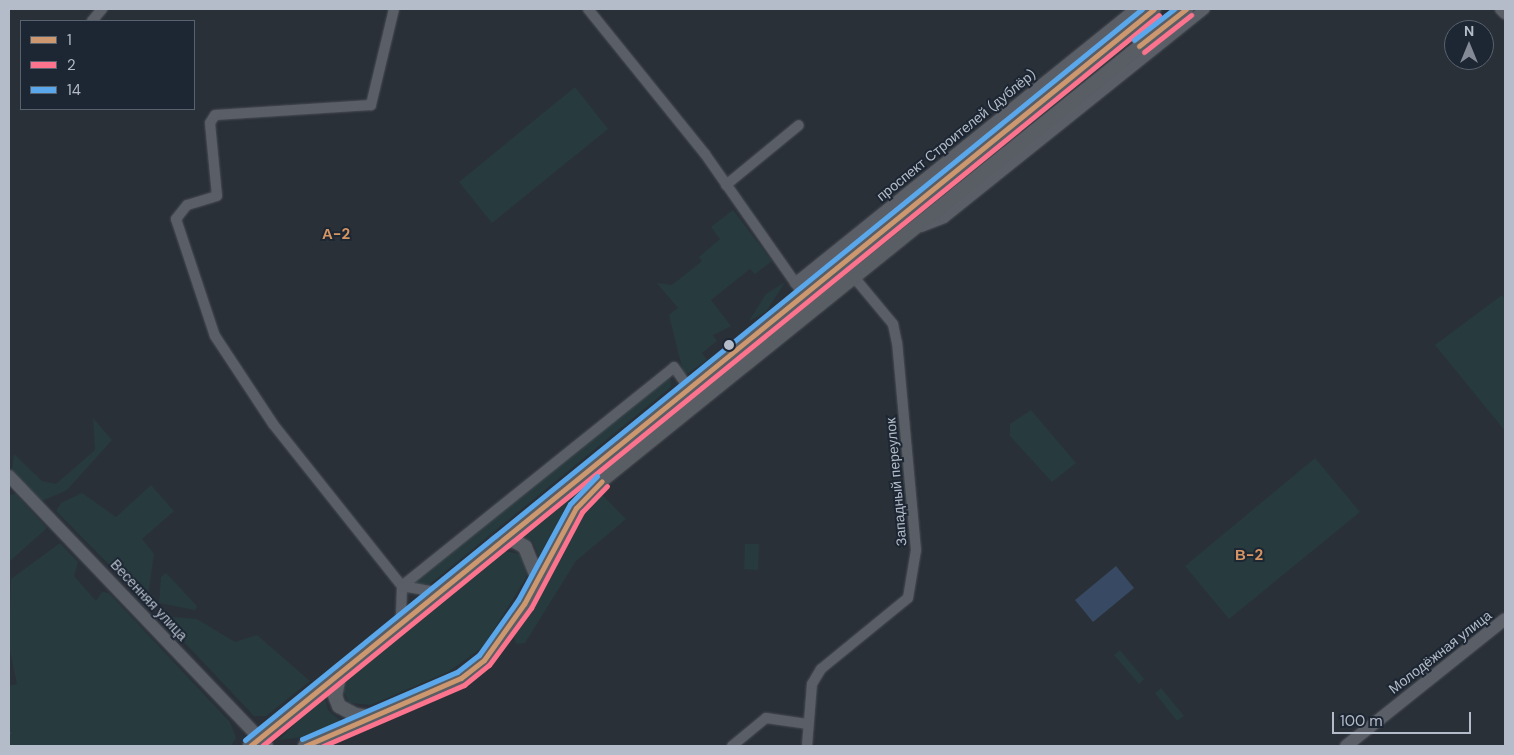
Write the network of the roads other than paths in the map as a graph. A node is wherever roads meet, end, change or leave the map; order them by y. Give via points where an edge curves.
1 (102, 9) edge
2 (394, 9) edge
3 (588, 9) edge
4 (1135, 9) edge
5 (1154, 9) edge
6 (1186, 9) edge
7 (1205, 9) edge
8 (1502, 9) edge
9 (1505, 13) edge
10 (93, 20) edge
11 (799, 125) dead end
12 (726, 185) junction
13 (902, 235) junction
14 (853, 276) junction
15 (795, 283) junction
16 (803, 294) junction
17 (688, 387) junction
18 (9, 476) edge
19 (496, 543) junction
20 (538, 579) junction
21 (402, 586) junction
22 (436, 592) junction
23 (1505, 619) edge
24 (402, 620) junction
25 (340, 671) junction
26 (371, 717) junction
27 (807, 724) junction
28 (259, 744) edge
29 (305, 746) edge
30 (732, 746) edge
31 (807, 746) edge
32 (1346, 746) edge

1 - 10 street
2 - 21 street via 371,105 215,115 210,123 217,196 187,204 176,219 215,336 273,424
3 - 12 street
4 - 15 street, проспект Строителей (дублёр)
5 - 16 main road
6 - 13 main road
7 - 13 street via 944,218
8 - 9 street
11 - 12 street
12 - 15 street
13 - 14 main road
14 - 20 main road via 597,484 571,516
14 - 27 street, Западный переулок via 893,324 916,550 908,598 821,669 812,684
15 - 16 street
16 - 17 main road
17 - 19 main road
17 - 21 street via 674,367
18 - 28 street, Весенняя улица
19 - 20 main road via 513,540 525,546
19 - 22 main road
20 - 26 main road via 484,660 461,678
21 - 22 street
21 - 24 street
22 - 24 main road
23 - 32 street, Молодёжная улица
24 - 25 main road
25 - 26 main road via 335,696 339,706 355,716
25 - 28 main road
26 - 29 main road
27 - 30 street via 766,718
27 - 31 street, Западный переулок

